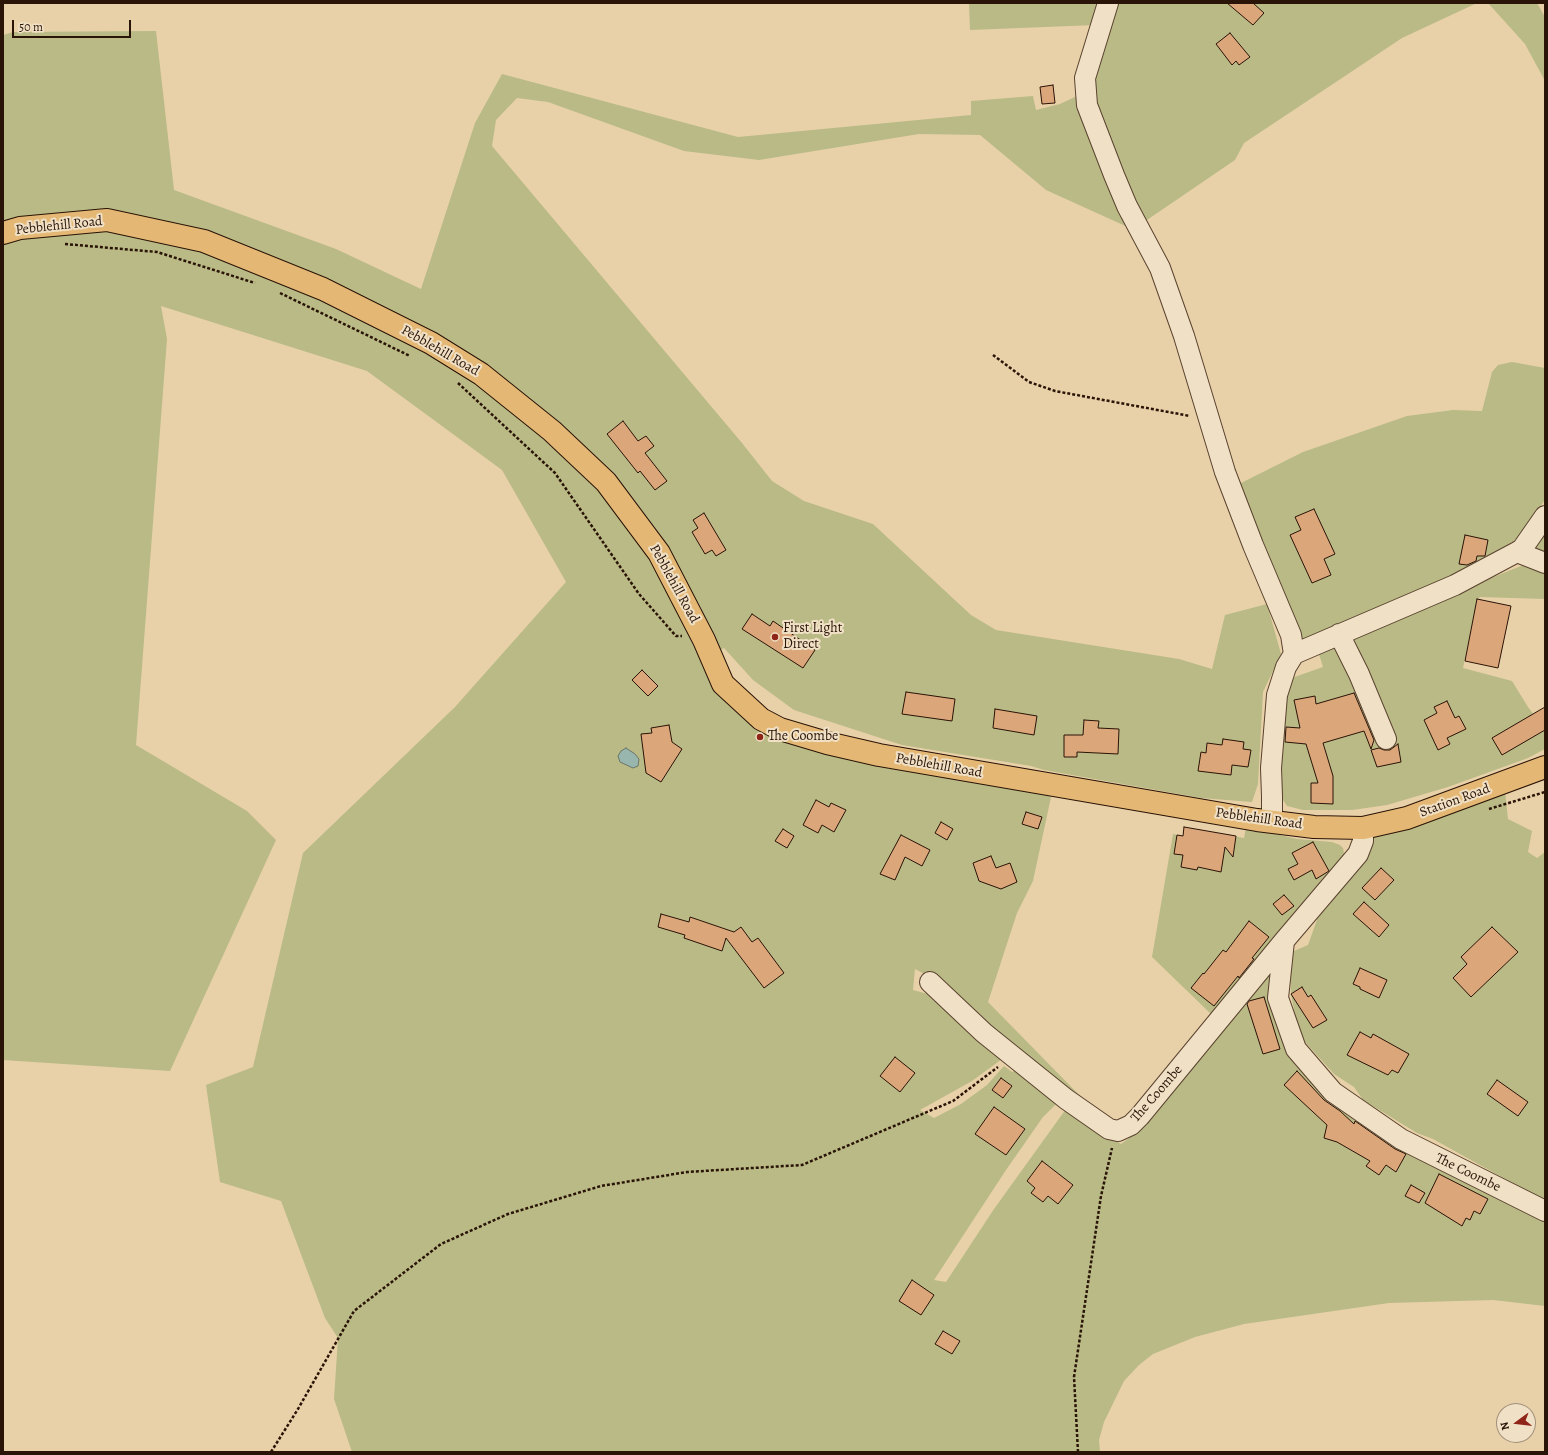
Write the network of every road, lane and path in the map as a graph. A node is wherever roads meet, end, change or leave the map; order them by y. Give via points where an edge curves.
1 (1108, 3) edge
2 (3, 233) edge
3 (58, 243) dead end
4 (259, 285) dead end
5 (273, 290) dead end
6 (993, 355) dead end
7 (411, 356) dead end
8 (453, 378) dead end
9 (1208, 419) junction
10 (1545, 516) edge
11 (1517, 552) junction
12 (1545, 562) edge
13 (1339, 634) junction
14 (704, 640) junction
15 (1294, 654) junction
16 (1386, 739) dead end
17 (1545, 767) edge
18 (1272, 822) junction
19 (1363, 828) junction
20 (1284, 941) junction
21 (930, 982) dead end
22 (1013, 1056) junction
23 (1118, 1131) junction
24 (1545, 1210) edge
25 (270, 1452) edge
26 (1078, 1452) edge

1 - 9 street via 1085,78 1087,105 1124,199 1160,268 1184,336
2 - 14 main road, Pebblehill Road via 20,228 107,220 204,241 323,289 430,343 481,374 552,431 606,482 659,553
3 - 4 path via 157,252
5 - 7 path
6 - 9 path via 1029,382 1055,391
8 - 14 path via 555,473 639,594 676,636
9 - 15 street via 1224,472 1291,635
10 - 11 street via 1522,549
11 - 12 street
11 - 13 street via 1455,585
13 - 15 street
13 - 16 street
14 - 18 main road, Pebblehill Road via 723,684 761,720 780,729 879,755
15 - 18 street via 1286,666 1278,695 1271,768
17 - 19 main road, Station Road via 1407,818
18 - 19 main road, Pebblehill Road
19 - 20 street, The Coombe via 1363,841 1358,854
20 - 23 street, The Coombe via 1140,1116 1131,1125
20 - 24 street, The Coombe via 1278,998 1296,1049 1333,1092 1401,1139
21 - 22 street, The Coombe via 984,1033
22 - 23 street, The Coombe via 1066,1099 1110,1129
22 - 25 path via 953,1101 802,1164 687,1172 601,1186 508,1214 441,1244 354,1311 298,1409
23 - 26 path via 1101,1196 1074,1377

